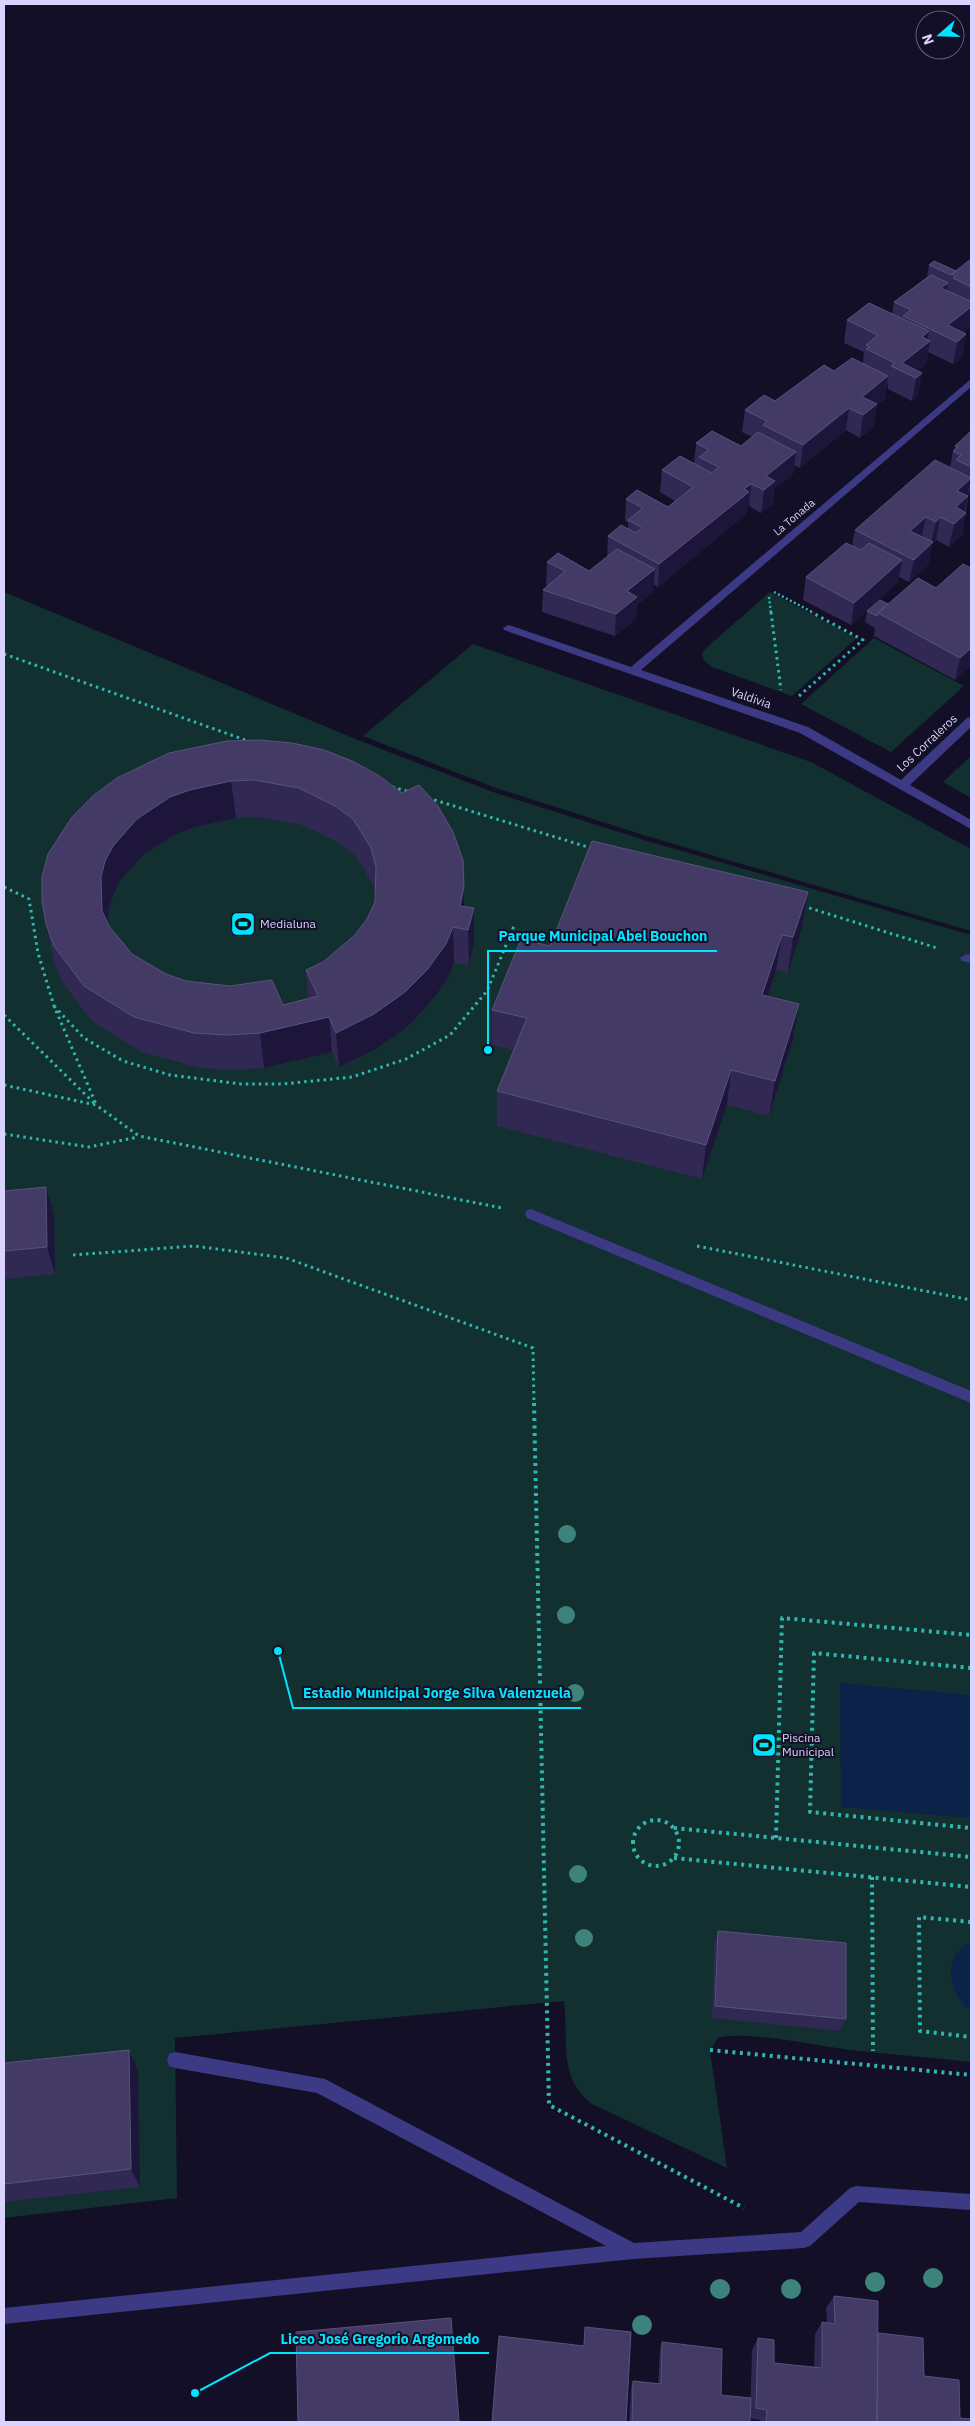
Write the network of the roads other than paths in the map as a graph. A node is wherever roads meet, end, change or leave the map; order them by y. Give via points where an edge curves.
1 (971, 382) edge
2 (508, 628) dead end
3 (633, 671) junction
4 (971, 721) edge
5 (902, 786) junction
6 (971, 825) edge
7 (532, 1214) road end
8 (971, 1397) edge
9 (175, 2060) dead end
10 (971, 2202) edge
11 (633, 2251) junction
12 (4, 2316) edge

1 - 3 street, La Tonada
2 - 3 street, Valdivia
3 - 5 street, Valdivia via 804,730
4 - 5 street, Los Corraleros
5 - 6 street, Valdivia
7 - 8 street
9 - 11 street via 319,2085
10 - 11 street via 856,2194 804,2240
11 - 12 street

